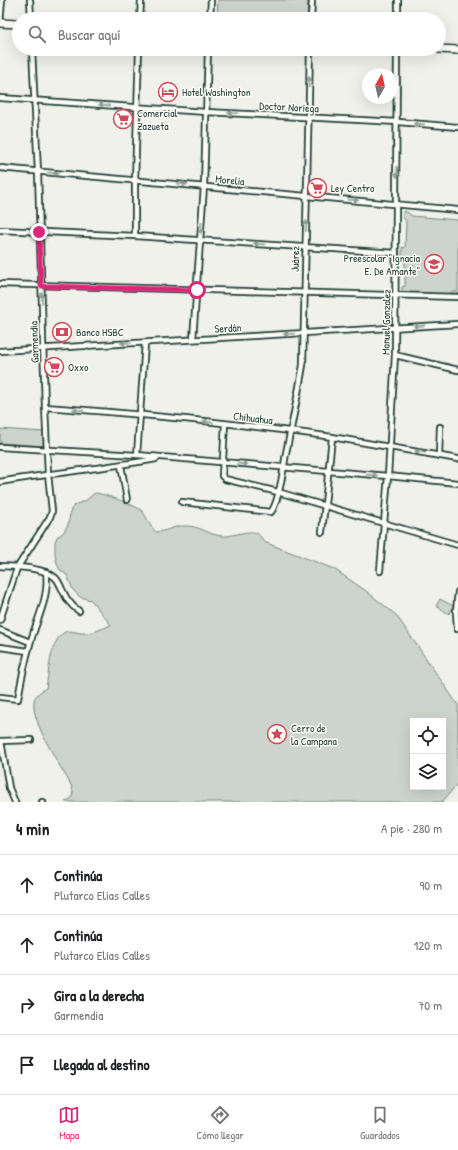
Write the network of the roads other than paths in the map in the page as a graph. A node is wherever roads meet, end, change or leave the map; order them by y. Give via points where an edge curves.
1 (2, 0) edge
2 (30, 0) edge
3 (141, 0) edge
4 (211, 0) edge
5 (312, 0) edge
6 (398, 0) edge
7 (30, 12) edge
8 (140, 12) edge
9 (210, 12) edge
10 (311, 12) edge
11 (398, 12) edge
12 (0, 23) edge
13 (12, 24) edge
14 (446, 49) edge
15 (458, 50) edge
16 (32, 56) edge
17 (139, 56) edge
18 (208, 56) edge
19 (310, 56) edge
20 (397, 56) edge
21 (0, 98) edge
22 (35, 101) junction
23 (137, 107) junction
24 (206, 112) junction
25 (308, 117) junction
26 (398, 122) junction
27 (458, 127) edge
28 (0, 168) edge
29 (38, 172) junction
30 (135, 181) junction
31 (204, 186) junction
32 (307, 197) junction
33 (396, 204) junction
34 (458, 210) edge
35 (0, 230) edge
36 (39, 232) junction
37 (135, 236) junction
38 (200, 240) junction
39 (305, 247) junction
40 (396, 253) junction
41 (0, 284) edge
42 (41, 286) junction
43 (197, 290) junction
44 (304, 293) junction
45 (395, 295) junction
46 (458, 297) edge
47 (458, 324) edge
48 (395, 328) junction
49 (303, 333) junction
50 (193, 339) junction
51 (145, 343) junction
52 (43, 348) junction
53 (0, 351) edge
54 (395, 355) junction
55 (458, 370) edge
56 (45, 407) junction
57 (139, 414) junction
58 (225, 424) junction
59 (440, 427) dead end
60 (290, 432) junction
61 (332, 438) junction
62 (0, 447) edge
63 (390, 447) junction
64 (47, 449) junction
65 (137, 455) junction
66 (438, 456) junction
67 (162, 458) junction
68 (458, 459) edge
69 (222, 463) junction
70 (121, 465) junction
71 (284, 468) junction
72 (330, 472) junction
73 (48, 474) junction
74 (388, 476) junction
75 (0, 482) edge
76 (458, 483) edge
77 (278, 492) junction
78 (127, 500) dead end
79 (182, 502) dead end
80 (325, 505) junction
81 (384, 523) junction
82 (322, 532) dead end
83 (458, 545) edge
84 (0, 566) edge
85 (17, 568) junction
86 (380, 571) dead end
87 (46, 572) junction
88 (458, 592) edge
89 (79, 611) dead end
90 (0, 620) edge
91 (457, 629) edge
92 (0, 630) edge
93 (30, 642) junction
94 (0, 647) edge
95 (28, 651) junction
96 (0, 696) edge
97 (30, 740) dead end
98 (1, 741) edge
99 (15, 802) edge

1 - 12 street
2 - 7 street
3 - 8 street
4 - 9 street
5 - 10 street
6 - 11 street
12 - 13 main road
14 - 15 main road
16 - 22 street, Garmendia
17 - 23 street
18 - 24 street
25 -> 19 street, Juárez
20 - 26 street, Manuel Gonzalez
21 - 22 street, Doctor Noriega
23 -> 22 street, Doctor Noriega
22 - 29 street, Garmendia
23 - 24 street, Doctor Noriega
23 - 30 street
25 -> 24 street, Doctor Noriega
24 - 31 street
25 - 26 street, Doctor Noriega
25 - 32 street, Juárez
27 -> 26 street, Doctor Noriega
26 -> 33 street, Manuel Gonzalez
28 - 29 street, Morelia
29 -> 30 street, Morelia
29 - 36 street, Garmendia
30 -> 31 street, Morelia
30 - 37 street
31 - 32 street, Morelia
31 -> 38 street
32 -> 33 street, Morelia
39 -> 32 street, Juárez
33 - 34 street, Morelia
33 - 40 street, Manuel Gonzalez
35 - 36 street
36 - 37 street
36 - 42 street, Garmendia
37 - 38 street
39 -> 38 street
38 - 43 street
39 - 40 street
39 - 44 street, Juárez
40 - 45 street, Manuel Gonzalez
41 - 42 street
42 - 43 street
52 -> 42 street, Garmendia
43 - 44 street
43 - 50 street
44 - 45 street
44 - 49 street, Juárez
45 - 46 street
45 - 48 street, Manuel Gonzalez
47 -> 48 street, Serdán
48 - 49 street, Serdán
48 - 54 street, Manuel Gonzalez
49 -> 50 street, Serdán
49 - 60 street, Juárez via 303,365
50 - 51 street, Serdán
51 -> 52 street, Serdán
51 - 57 street
52 - 53 street, Serdán
52 - 56 street, Garmendia
54 - 55 street
54 - 63 street, Manuel Gonzalez
57 -> 56 street, Chihuahua
56 - 64 street, Garmendia
58 -> 57 street, Chihuahua
57 - 65 street
58 - 60 street, Chihuahua
58 - 69 street
59 - 66 street
60 - 61 street, Chihuahua
60 - 71 street, Juárez
61 - 63 street, Chihuahua
61 - 72 street
62 - 64 street
66 -> 63 street, Chihuahua
63 - 74 street, Manuel Gonzalez
64 - 65 street
64 - 73 street, Garmendia
65 - 67 street
66 - 68 street, Chihuahua
67 - 69 street
67 - 70 street
69 -> 71 street
69 - 77 street via 222,476 225,479
70 - 73 street
70 - 78 street
71 - 72 street
71 - 77 street, Juárez
72 -> 74 street
72 - 80 street
73 - 75 street
73 - 85 street, Garmendia via 51,514
74 - 76 street
74 - 81 street, Manuel Gonzalez
77 - 79 street, Juárez via 271,512
77 - 80 street
80 - 81 street
80 - 82 street
81 - 83 street
81 - 86 street, Manuel Gonzalez
84 - 85 street
85 - 87 street
85 - 90 street, Garmendia
87 - 89 street via 55,576 70,604
87 - 93 street via 45,597
88 - 91 street
92 - 93 street
93 - 95 street
94 - 95 street
95 - 96 street via 18,699
97 - 98 street
98 - 99 street via 9,788

